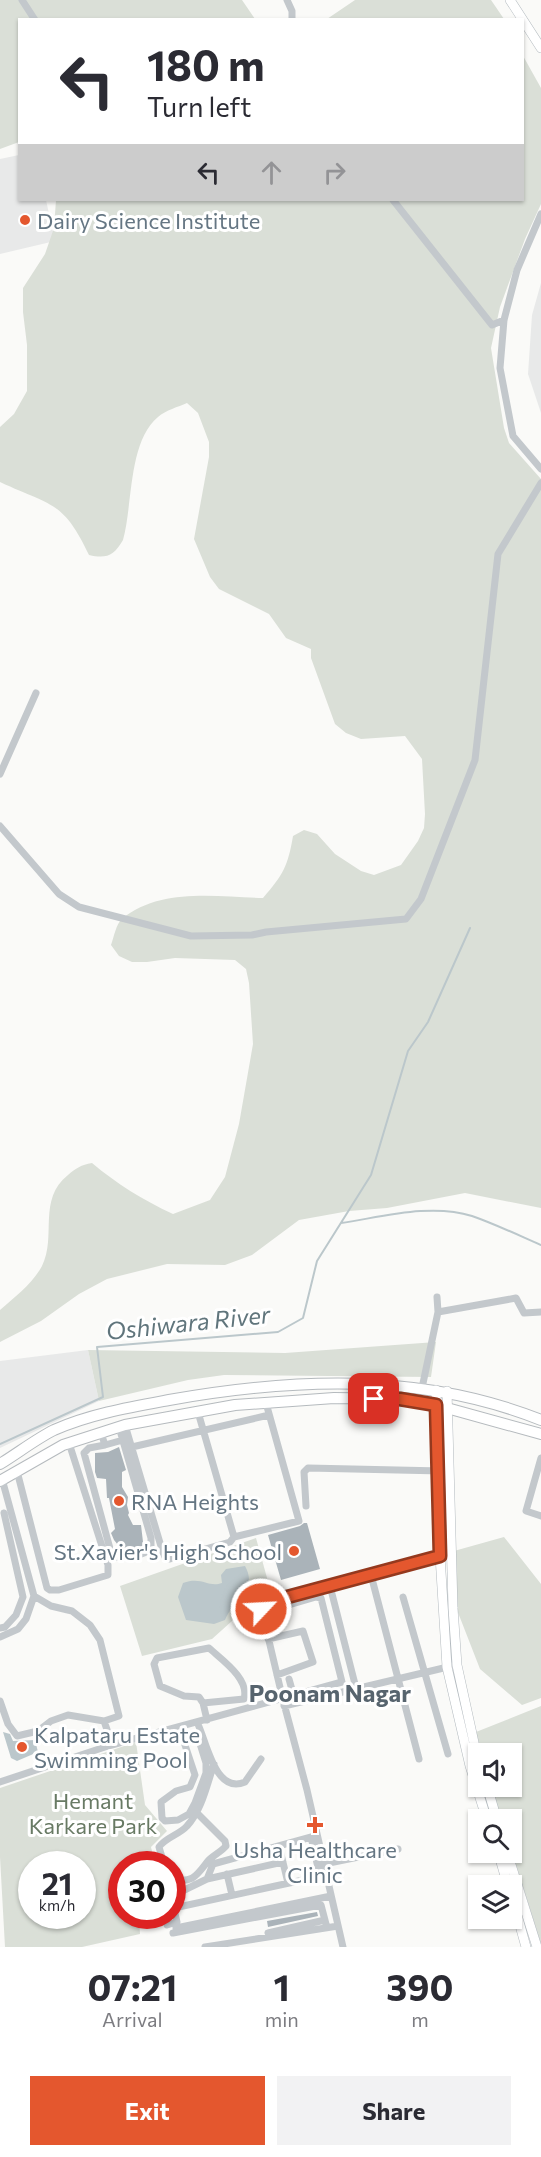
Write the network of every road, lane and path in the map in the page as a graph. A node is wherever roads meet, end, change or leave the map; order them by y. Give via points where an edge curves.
1 (22, 0) edge
2 (287, 0) edge
3 (510, 0) edge
4 (33, 18) edge
5 (292, 18) edge
6 (522, 18) edge
7 (524, 22) edge
8 (541, 48) edge
9 (394, 201) edge
10 (541, 214) edge
11 (504, 320) junction
12 (541, 469) edge
13 (541, 483) edge
14 (36, 693) dead end
15 (0, 774) edge
16 (0, 826) edge
17 (437, 1297) dead end
18 (438, 1312) junction
19 (541, 1312) edge
20 (422, 1388) junction
21 (441, 1390) junction
22 (266, 1403) junction
23 (441, 1406) junction
24 (198, 1412) junction
25 (269, 1415) junction
26 (541, 1420) edge
27 (122, 1426) junction
28 (101, 1432) junction
29 (205, 1432) junction
30 (541, 1434) edge
31 (123, 1440) junction
32 (69, 1443) junction
33 (105, 1445) junction
34 (132, 1448) junction
35 (541, 1459) edge
36 (0, 1464) edge
37 (17, 1471) junction
38 (444, 1471) junction
39 (1, 1480) edge
40 (306, 1506) dead end
41 (5, 1512) edge
42 (541, 1515) edge
43 (234, 1537) junction
44 (440, 1556) junction
45 (451, 1556) junction
46 (371, 1575) junction
47 (330, 1586) junction
48 (34, 1596) junction
49 (404, 1597) dead end
50 (276, 1624) dead end
51 (0, 1628) edge
52 (0, 1637) edge
53 (268, 1639) junction
54 (452, 1666) junction
55 (424, 1672) junction
56 (277, 1675) junction
57 (399, 1678) junction
58 (289, 1679) dead end
59 (356, 1688) junction
60 (294, 1697) junction
61 (0, 1701) edge
62 (203, 1703) junction
63 (283, 1703) junction
64 (207, 1720) junction
65 (104, 1721) junction
66 (197, 1722) junction
67 (179, 1727) junction
68 (182, 1739) junction
69 (473, 1743) edge
70 (112, 1744) junction
71 (448, 1755) dead end
72 (261, 1759) dead end
73 (419, 1759) dead end
74 (214, 1764) junction
75 (0, 1782) edge
76 (484, 1809) edge
77 (197, 1813) junction
78 (314, 1836) junction
79 (279, 1846) junction
80 (398, 1850) dead end
81 (160, 1851) edge
82 (283, 1862) junction
83 (510, 1863) edge
84 (324, 1864) junction
85 (227, 1874) junction
86 (207, 1878) junction
87 (186, 1879) edge
88 (288, 1883) junction
89 (186, 1889) edge
90 (232, 1895) junction
91 (331, 1896) junction
92 (186, 1902) edge
93 (325, 1920) junction
94 (338, 1926) junction
95 (327, 1928) junction
96 (521, 1929) edge
97 (213, 1945) junction
98 (205, 1947) edge
99 (343, 1947) edge
100 (526, 1947) edge
101 (537, 1947) edge

1 - 4 street
2 - 5 street
3 - 6 main road
7 - 8 main road
9 - 11 street via 492,325
10 - 11 street via 517,270
11 - 12 street via 500,368 513,436
13 - 16 street via 498,554 475,760 422,899 406,919 252,936 191,936 79,907 59,894
14 - 15 street
17 - 18 street
18 - 19 street via 516,1298 524,1313
18 - 20 street
20 - 21 main road
20 - 36 main road via 372,1384 232,1389 116,1410 55,1430
21 - 23 main road
21 - 26 main road
22 - 23 main road via 400,1399
22 - 24 main road
22 - 25 street
23 - 30 main road
23 - 38 main road
24 - 27 main road
24 - 29 street
25 - 29 street
25 - 43 street via 299,1521
27 - 28 main road
27 - 31 street
27 - 34 street
28 - 32 main road
28 - 33 street
29 - 34 street
29 - 43 street
31 - 33 street
31 - 33 street via 151,1538 147,1553 112,1556 84,1453
32 - 37 main road
32 - 37 street via 108,1575 59,1590 47,1588
34 - 43 street via 166,1559 230,1542
35 - 42 street via 526,1511
37 - 39 main road
38 - 40 street via 308,1468 304,1472
38 - 44 main road
38 - 45 main road
39 - 41 street
41 - 48 street
41 - 51 street via 23,1597 16,1615
44 - 45 street
44 - 46 street
44 - 54 main road
45 - 54 main road
46 - 47 street
46 - 57 street
47 - 53 street via 263,1604
47 - 59 street
48 - 52 street via 18,1629
48 - 65 street via 51,1606 72,1611 90,1624 100,1640 119,1716
49 - 55 street
50 - 60 street via 275,1609 316,1597 321,1599 342,1681
53 - 56 street
53 - 56 street via 303,1631 313,1662
54 - 55 street
54 - 69 main road
54 - 76 main road via 470,1766
55 - 57 street
55 - 71 street
56 - 63 street
57 - 59 street
57 - 73 street
58 - 60 street
59 - 63 street
60 - 63 street
61 - 65 street via 17,1736 38,1731 68,1715
62 - 62 street via 199,1697 184,1696 160,1686 154,1664 157,1658 209,1648 224,1661 239,1677 246,1693 244,1699
62 - 64 street
63 - 64 street
63 - 78 street
64 - 66 street
65 - 70 street
66 - 67 street
66 - 74 street
67 - 68 street
67 - 70 street
68 - 68 street via 195,1775 190,1786 161,1802 165,1821 189,1814 206,1773 197,1734
70 - 75 street
72 - 74 street via 249,1779 239,1785 225,1782
74 - 77 street
77 - 81 street via 186,1828 163,1841
77 - 87 street via 226,1846 199,1874
78 - 79 street
78 - 84 street
78 - 88 street via 319,1875
79 - 82 street
79 - 86 street via 213,1864
80 - 84 street
82 - 85 street
82 - 88 street
83 - 101 main road
84 - 91 street
85 - 86 street
85 - 90 street
86 - 89 street
88 - 90 street
90 - 92 street
91 - 93 street via 175,1930 321,1905
91 - 94 street
93 - 95 street
93 - 97 street
94 - 95 street
94 - 99 street
95 - 97 street
96 - 100 main road
97 - 98 street

